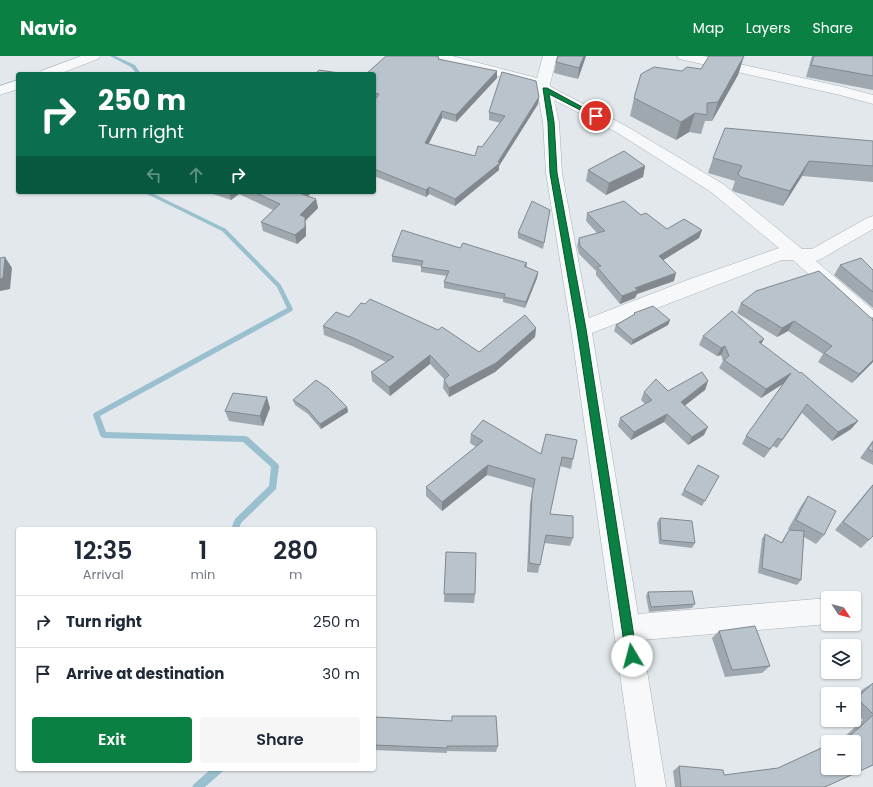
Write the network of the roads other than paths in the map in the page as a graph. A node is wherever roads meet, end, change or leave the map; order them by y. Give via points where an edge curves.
1 (436, 56) edge
2 (550, 56) edge
3 (684, 56) edge
4 (91, 57) edge
5 (51, 72) edge
6 (16, 85) edge
7 (544, 87) junction
8 (0, 91) edge
9 (873, 100) edge
10 (873, 222) edge
11 (798, 255) junction
12 (873, 321) edge
13 (581, 329) junction
14 (821, 612) edge
15 (627, 628) junction
16 (651, 787) edge

1 - 7 street
2 - 7 street
3 - 9 street
4 - 5 street
6 - 8 street
7 - 11 street via 621,129 717,188
7 - 13 street via 551,122 554,173
10 - 11 street via 814,255
11 - 12 street
11 - 13 street via 780,254
13 - 15 street
14 - 15 street
15 - 16 street

